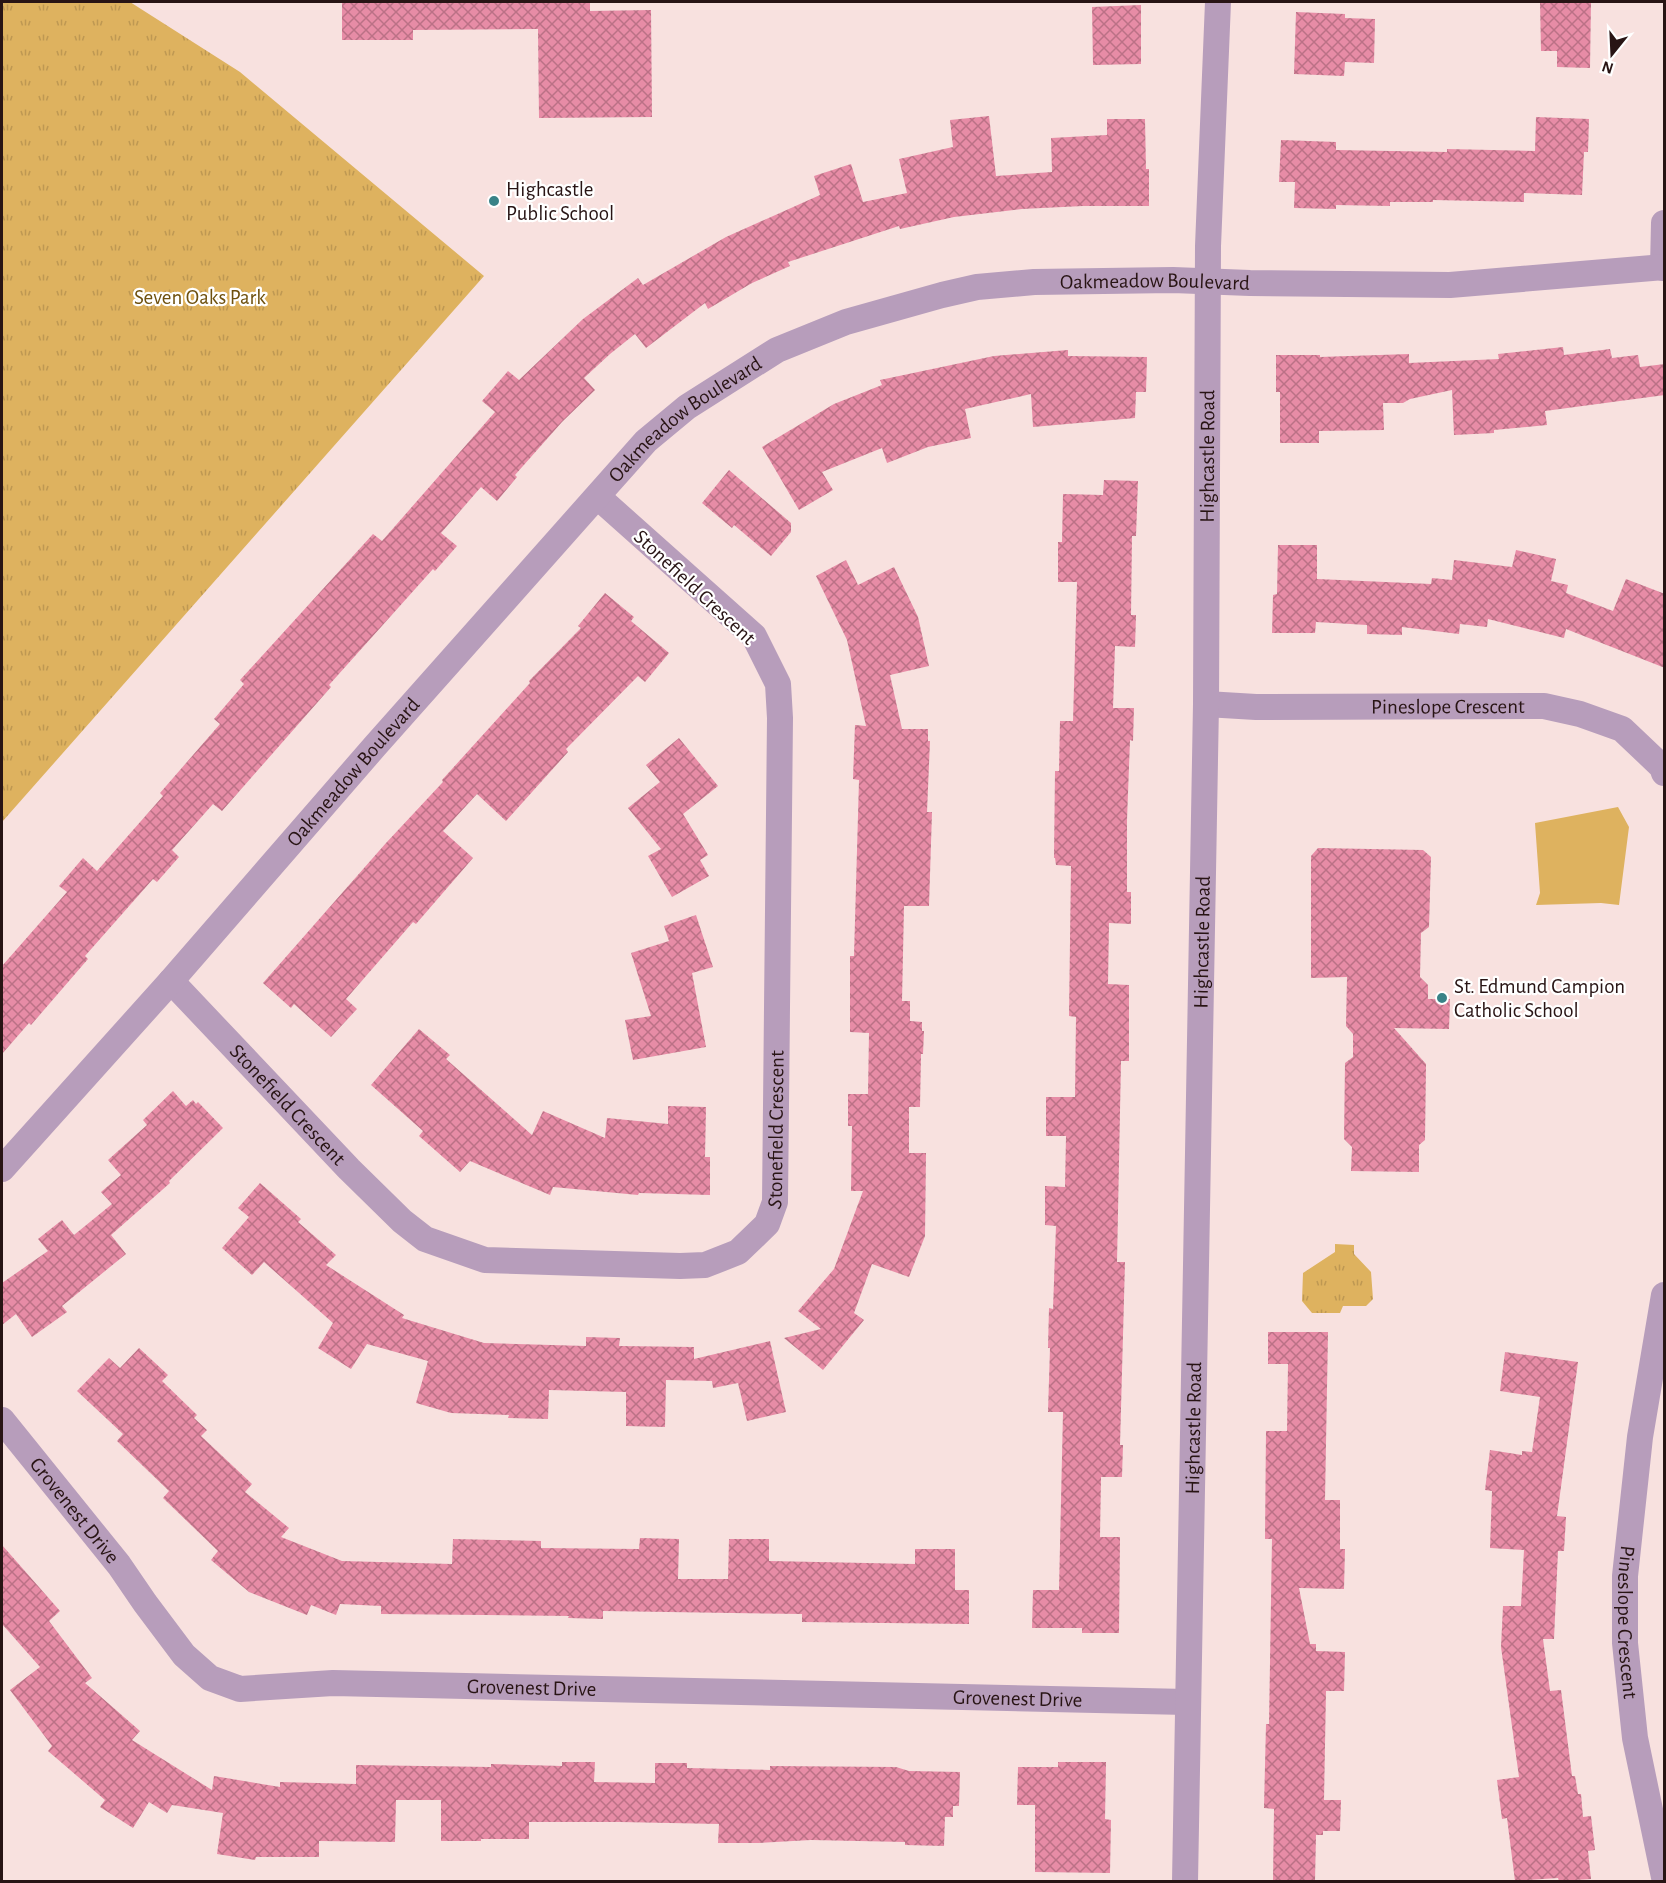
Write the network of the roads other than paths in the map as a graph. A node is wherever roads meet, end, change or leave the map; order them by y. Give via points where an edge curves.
1 (1218, 2) edge
2 (1665, 222) edge
3 (1664, 268) edge
4 (1210, 280) junction
5 (598, 496) junction
6 (1206, 704) junction
7 (1665, 773) edge
8 (171, 981) junction
9 (2, 1169) edge
10 (1665, 1295) edge
11 (2, 1420) edge
12 (1187, 1702) junction
13 (1665, 1877) edge
14 (1185, 1881) edge

1 - 4 street, Highcastle Road
2 - 3 street
3 - 4 street, Oakmeadow Boulevard via 1450,285
4 - 5 street, Oakmeadow Boulevard via 1034,282 977,287 846,322 777,350 687,407 646,441
4 - 6 street, Highcastle Road
5 - 8 street, Oakmeadow Boulevard
5 - 8 street, Stonefield Crescent via 754,636 777,684 780,718 775,1202 767,1224 738,1252 705,1264 680,1266 485,1260 425,1239 349,1169
6 - 7 street, Pineslope Crescent via 1544,706 1622,729
6 - 12 street, Highcastle Road
8 - 9 street, Oakmeadow Boulevard
10 - 13 street, Pineslope Crescent via 1640,1437 1625,1576 1626,1655 1635,1738
11 - 12 street, Grovenest Drive via 119,1565 184,1655 210,1678 240,1689 333,1683
12 - 14 street, Highcastle Road

